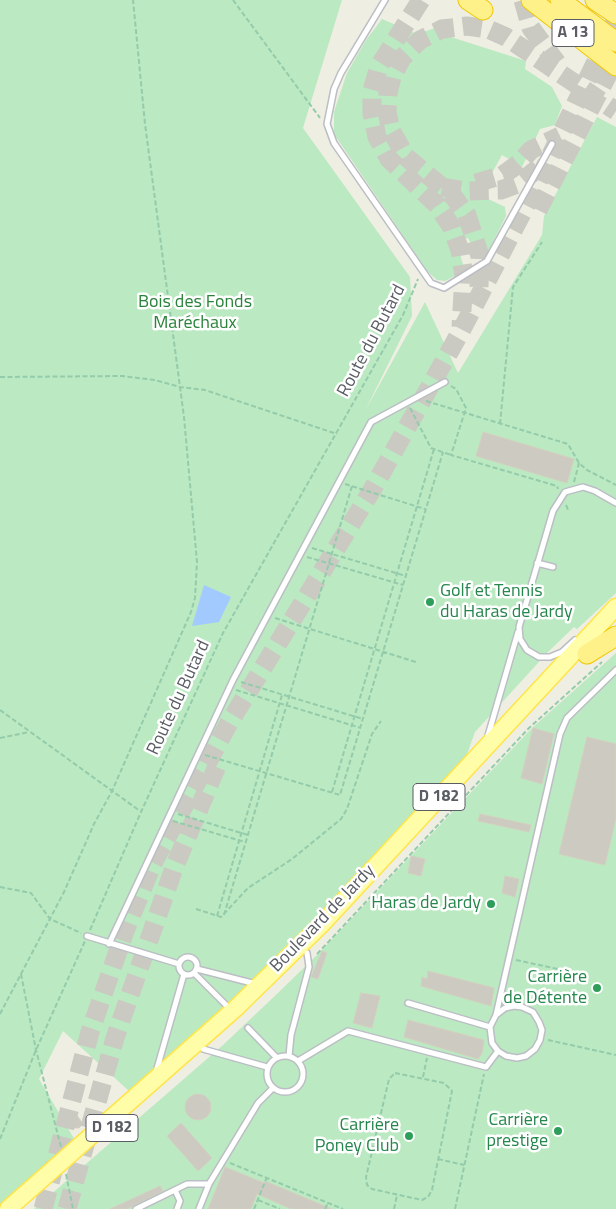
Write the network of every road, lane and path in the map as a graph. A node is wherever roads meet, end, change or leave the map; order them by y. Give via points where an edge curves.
1 (133, 0) edge
2 (233, 0) edge
3 (385, 0) edge
4 (531, 0) edge
5 (560, 0) edge
6 (595, 0) edge
7 (616, 14) edge
8 (616, 42) edge
9 (616, 66) edge
10 (328, 124) junction
11 (552, 144) dead end
12 (542, 242) dead end
13 (422, 270) junction
14 (0, 377) edge
15 (445, 382) joint
16 (180, 387) junction
17 (416, 398) junction
18 (407, 404) junction
19 (464, 414) junction
20 (500, 424) junction
21 (337, 434) junction
22 (434, 449) junction
23 (442, 452) junction
24 (451, 455) junction
25 (579, 463) junction
26 (338, 482) junction
27 (616, 485) edge
28 (352, 486) junction
29 (571, 490) junction
30 (562, 497) junction
31 (616, 503) edge
32 (417, 506) junction
33 (426, 509) junction
34 (569, 512) dead end
35 (304, 545) junction
36 (299, 554) junction
37 (332, 554) junction
38 (329, 563) junction
39 (537, 564) junction
40 (553, 567) dead end
41 (397, 574) junction
42 (406, 576) junction
43 (394, 583) junction
44 (403, 585) junction
45 (616, 605) edge
46 (266, 616) junction
47 (616, 623) edge
48 (519, 627) junction
49 (309, 630) junction
50 (616, 636) edge
51 (374, 649) junction
52 (383, 652) junction
53 (595, 657) junction
54 (416, 662) dead end
55 (616, 670) edge
56 (233, 680) junction
57 (229, 688) junction
58 (282, 695) junction
59 (289, 697) junction
60 (280, 704) junction
61 (286, 706) junction
62 (0, 710) edge
63 (354, 716) junction
64 (363, 719) junction
65 (381, 721) dead end
66 (352, 725) junction
67 (360, 728) junction
68 (30, 732) junction
69 (0, 738) edge
70 (483, 750) junction
71 (200, 754) junction
72 (260, 772) junction
73 (266, 774) junction
74 (112, 791) junction
75 (332, 793) junction
76 (141, 812) junction
77 (172, 812) junction
78 (169, 819) junction
79 (241, 833) junction
80 (248, 835) junction
81 (239, 840) junction
82 (246, 842) junction
83 (0, 887) edge
84 (196, 909) dead end
85 (224, 915) junction
86 (217, 916) junction
87 (50, 919) junction
88 (87, 936) junction
89 (109, 944) junction
90 (312, 953) junction
91 (509, 958) junction
92 (179, 964) junction
93 (195, 971) junction
94 (21, 974) junction
95 (184, 974) junction
96 (581, 974) dead end
97 (259, 985) junction
98 (408, 1003) dead end
99 (226, 1005) dead end
100 (0, 1014) edge
101 (496, 1015) junction
102 (490, 1027) junction
103 (248, 1028) dead end
104 (540, 1040) junction
105 (203, 1049) junction
106 (36, 1050) junction
107 (498, 1051) junction
108 (428, 1052) junction
109 (616, 1055) edge
110 (289, 1056) junction
111 (276, 1057) junction
112 (298, 1061) junction
113 (267, 1067) junction
114 (486, 1067) junction
115 (422, 1077) junction
116 (154, 1079) junction
117 (273, 1088) junction
118 (0, 1140) edge
119 (438, 1159) junction
120 (224, 1161) junction
121 (65, 1164) junction
122 (464, 1165) junction
123 (267, 1177) junction
124 (209, 1184) junction
125 (175, 1190) junction
126 (397, 1195) junction
127 (258, 1200) junction
128 (328, 1203) junction
129 (8, 1209) edge
130 (22, 1209) edge
131 (73, 1209) edge
132 (136, 1209) edge
133 (177, 1209) edge
134 (199, 1209) edge
135 (254, 1209) edge
136 (280, 1209) edge
137 (325, 1209) edge
138 (343, 1209) edge
139 (394, 1209) edge
140 (455, 1209) edge

1 - 16 path via 145,124
2 - 10 path via 317,115
3 - 10 lane via 341,73 334,89
4 - 9 highway, A 13
5 - 8 highway, A 13
6 - 7 highway
10 - 13 lane via 334,143
11 - 13 lane via 487,261 444,288 431,283
12 - 20 path via 512,287
13 - 21 path, Route du Butard via 403,315
14 - 16 path via 122,376
15 - 17 lane
15 - 19 path via 456,389 466,408
16 - 21 path via 205,390
16 - 74 path via 197,562 195,598
17 - 18 lane
17 - 19 path
18 - 22 path
18 - 26 lane via 371,422
19 - 20 path
19 - 24 path
20 - 25 path via 568,444
21 - 76 path, Route du Butard via 224,633
22 - 23 path
22 - 32 path
23 - 24 path
23 - 33 path
24 - 30 path via 557,486
25 - 27 path
25 - 29 path
26 - 28 path
26 - 35 lane
28 - 32 path
28 - 37 path
29 - 30 lane
29 - 31 lane via 583,487
30 - 34 path
30 - 39 lane via 552,511
32 - 33 path
32 - 41 path
33 - 42 path
35 - 36 lane
35 - 37 path
36 - 38 path
36 - 46 lane
37 - 38 path
37 - 41 path
38 - 43 path
38 - 49 path
39 - 40 lane
39 - 48 lane
41 - 42 path
41 - 43 path
42 - 44 path
43 - 44 path
43 - 51 path
44 - 52 path
45 - 48 lane via 562,652 550,657 527,650 520,639
45 - 70 main road, Boulevard de Jardy / D 182
46 - 49 path
46 - 56 lane
47 - 53 main road, Boulevard de Jardy / D 182
48 - 70 lane
49 - 51 path
49 - 59 path
50 - 53 highway
51 - 52 path
51 - 63 path
52 - 54 path
52 - 64 path
53 - 90 main road, Boulevard de Jardy / D 182
53 - 90 path
55 - 91 lane via 567,718 560,734
56 - 57 lane
56 - 58 path
57 - 60 path
57 - 71 lane
58 - 59 path
58 - 60 path
59 - 61 path
59 - 63 path
60 - 61 path
60 - 72 path
61 - 66 path
61 - 73 path
62 - 68 path
63 - 64 path
63 - 66 path
64 - 67 path
65 - 85 path via 372,734 347,809 341,818 292,859 248,888
66 - 67 path
66 - 75 path
67 - 75 path via 340,795
68 - 69 path
68 - 74 path
70 - 97 main road, Boulevard de Jardy / D 182 via 322,924
71 - 72 path
71 - 77 lane
72 - 73 path
72 - 79 path
73 - 75 path
73 - 80 path
74 - 76 path
74 - 87 path
76 - 88 path, Route du Butard
77 - 78 lane
77 - 79 path
78 - 81 path
78 - 89 lane
79 - 80 path
79 - 81 path
80 - 82 path
81 - 82 path
81 - 86 path
82 - 85 path
83 - 87 path via 31,893
84 - 86 path
85 - 86 path
87 - 88 path
87 - 94 path
88 - 89 lane
88 - 106 path, Route du Butard
89 - 92 lane
90 - 105 main road, Boulevard de Jardy / D 182
90 - 110 lane via 291,1035
91 - 96 path
91 - 101 lane
92 - 93 lane via 188,957 196,963
92 - 95 lane
93 - 95 lane
93 - 97 lane
93 - 99 lane
94 - 100 path
94 - 106 path
95 - 116 lane
97 - 116 main road, Boulevard de Jardy / D 182
98 - 102 lane
101 - 102 lane
101 - 104 lane via 514,1006 531,1011 539,1022
102 - 107 lane via 492,1042
103 - 111 lane
104 - 107 lane via 526,1056 517,1058
104 - 109 path
105 - 113 lane
105 - 121 main road, Boulevard de Jardy / D 182
106 - 118 path, Route du Butard
106 - 121 path
107 - 114 lane
108 - 112 lane via 348,1031
108 - 114 lane
108 - 115 path
110 - 111 lane
110 - 112 lane
111 - 113 lane
112 - 117 lane via 303,1072 298,1086 286,1092
113 - 117 lane via 268,1081
114 - 122 path
115 - 119 path via 444,1083 452,1091
115 - 126 path via 395,1073 389,1079 366,1177 367,1185 372,1189
116 - 121 main road, Boulevard de Jardy / D 182
117 - 120 lane via 258,1103
119 - 122 path
119 - 126 path via 428,1197 422,1200
120 - 123 path
120 - 124 lane
121 - 129 main road, Boulevard de Jardy / D 182
121 - 130 main road, Boulevard de Jardy / D 182
121 - 131 path
122 - 140 path
123 - 127 path
123 - 128 path
124 - 125 lane via 187,1184
124 - 134 lane
125 - 132 lane
125 - 133 lane via 180,1201
126 - 139 path
127 - 135 path
127 - 136 path
128 - 137 path
128 - 138 path

